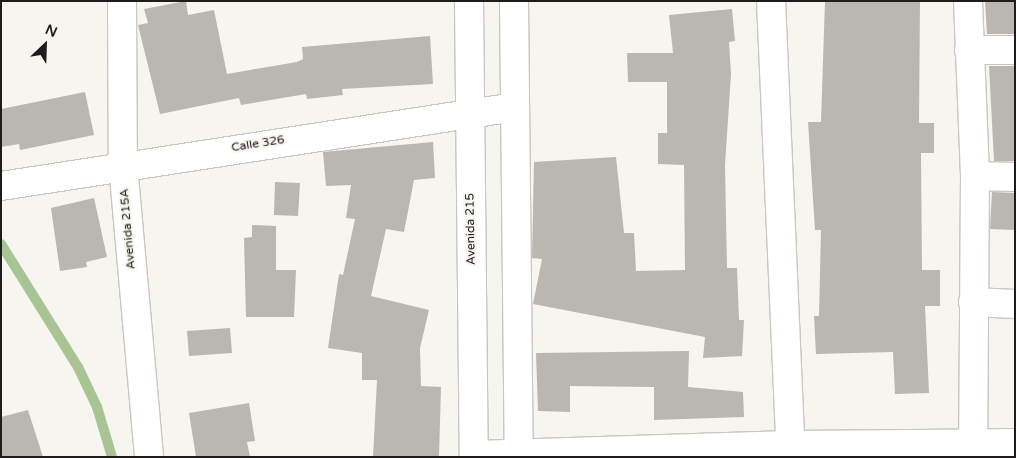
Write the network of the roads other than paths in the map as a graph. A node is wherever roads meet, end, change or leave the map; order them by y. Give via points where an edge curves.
1 (122, 1) edge
2 (469, 1) edge
3 (514, 1) edge
4 (771, 1) edge
5 (968, 1) edge
6 (969, 50) junction
7 (1015, 50) edge
8 (515, 107) junction
9 (469, 112) junction
10 (123, 165) junction
11 (974, 176) junction
12 (1015, 177) edge
13 (1, 186) edge
14 (973, 302) junction
15 (1015, 304) edge
16 (973, 443) junction
17 (1015, 443) edge
18 (790, 445) junction
19 (520, 455) edge
20 (474, 456) edge
21 (148, 457) edge

1 - 10 street, Avenida 215A
2 - 9 street, Avenida 215
3 - 8 street
4 - 18 street
5 - 6 street
6 - 7 street
6 - 11 street
8 - 9 street, Calle 326
8 - 19 street
9 - 10 street, Calle 326
9 - 20 street, Avenida 215
10 - 13 street, Calle 326
10 - 21 street, Avenida 215A
11 - 12 street
11 - 14 street
14 - 15 street
14 - 16 street
16 - 17 street
16 - 18 street
18 - 19 street
19 - 20 street

